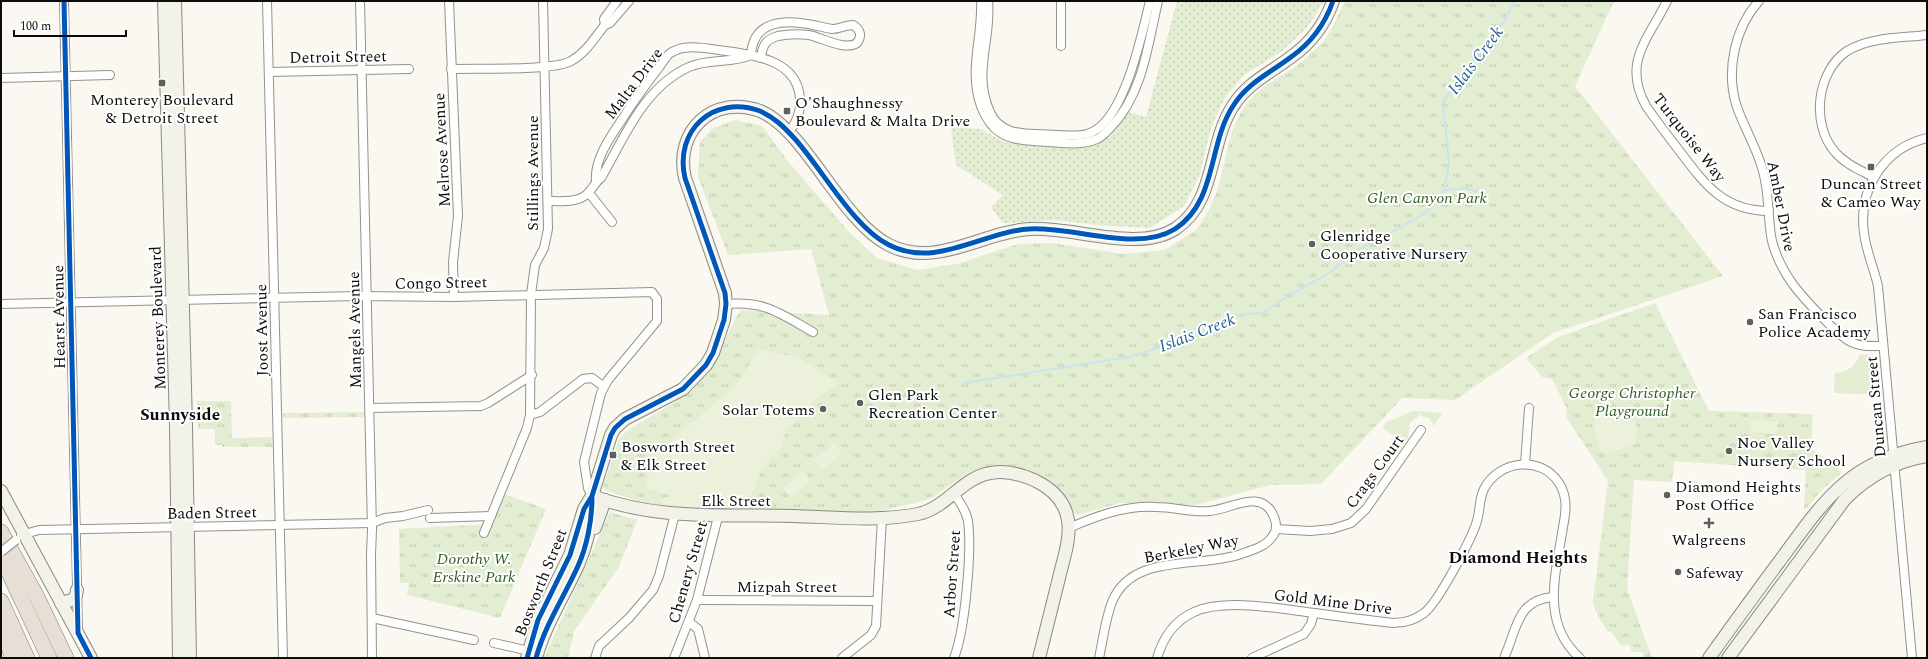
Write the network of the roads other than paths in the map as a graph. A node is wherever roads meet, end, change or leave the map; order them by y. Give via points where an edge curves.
1 (64, 1) edge
2 (164, 1) edge
3 (176, 1) edge
4 (267, 1) edge
5 (360, 1) edge
6 (449, 1) edge
7 (543, 1) edge
8 (617, 1) edge
9 (629, 1) edge
10 (981, 1) edge
11 (988, 1) edge
12 (1061, 1) edge
13 (1150, 1) edge
14 (1158, 1) edge
15 (1334, 1) edge
16 (1667, 1) edge
17 (1759, 1) edge
18 (604, 25) junction
19 (1927, 35) edge
20 (1061, 46) dead end
21 (751, 55) junction
22 (761, 58) junction
23 (544, 66) junction
24 (409, 69) dead end
25 (451, 69) junction
26 (361, 70) junction
27 (269, 72) junction
28 (110, 75) dead end
29 (65, 76) junction
30 (1, 78) edge
31 (998, 127) junction
32 (789, 132) junction
33 (1927, 138) edge
34 (1873, 177) junction
35 (596, 181) junction
36 (589, 193) junction
37 (548, 201) junction
38 (1769, 211) junction
39 (612, 222) dead end
40 (531, 294) junction
41 (367, 297) junction
42 (454, 297) junction
43 (274, 298) junction
44 (178, 300) junction
45 (70, 302) junction
46 (1, 304) edge
47 (726, 304) junction
48 (813, 332) dead end
49 (1883, 346) junction
50 (532, 375) junction
51 (604, 386) junction
52 (370, 408) junction
53 (1529, 408) dead end
54 (530, 415) junction
55 (1421, 430) dead end
56 (1927, 447) edge
57 (1927, 456) edge
58 (1894, 461) junction
59 (1524, 464) junction
60 (1, 491) edge
61 (954, 494) junction
62 (592, 496) junction
63 (605, 500) junction
64 (675, 514) junction
65 (491, 516) junction
66 (718, 516) junction
67 (882, 518) junction
68 (372, 523) junction
69 (279, 525) junction
70 (182, 527) junction
71 (1069, 528) junction
72 (76, 529) junction
73 (1276, 530) junction
74 (1, 532) edge
75 (484, 533) dead end
76 (20, 537) junction
77 (1, 552) edge
78 (1, 556) edge
79 (580, 560) junction
80 (77, 590) junction
81 (1553, 597) junction
82 (697, 600) junction
83 (1, 601) edge
84 (877, 601) junction
85 (61, 603) junction
86 (1314, 613) junction
87 (372, 618) junction
88 (689, 622) junction
89 (1, 628) edge
90 (78, 633) junction
91 (474, 640) dead end
92 (494, 643) dead end
93 (531, 656) edge
94 (13, 658) edge
95 (27, 658) edge
96 (49, 658) edge
97 (66, 658) edge
98 (91, 658) edge
99 (179, 658) edge
100 (190, 658) edge
101 (282, 658) edge
102 (372, 658) edge
103 (595, 658) edge
104 (674, 658) edge
105 (705, 658) edge
106 (842, 658) edge
107 (954, 658) edge
108 (1040, 658) edge
109 (1099, 658) edge
110 (1157, 658) edge
111 (1252, 658) edge
112 (1504, 658) edge
113 (1580, 658) edge
114 (1709, 658) edge
115 (1728, 658) edge
116 (1912, 658) edge

1 - 29 street, Hearst Avenue
2 - 44 main road, Monterey Boulevard
3 - 44 main road, Monterey Boulevard
4 - 27 street, Joost Avenue
5 - 26 street, Mangels Avenue
6 - 25 street, Melrose Avenue
7 - 23 street, Stillings Avenue
8 - 18 street via 604,19
9 - 18 street via 610,23
10 - 31 street via 976,81 981,106 990,124
11 - 31 street via 982,79 989,109
12 - 20 street
13 - 31 street via 1132,71 1111,115 1094,132 1080,135 1021,134
14 - 31 street via 1136,88 1118,120 1098,139 1080,143 1024,141 1008,138
15 - 32 main road, Bosworth Street via 1324,22 1310,40 1292,57 1259,78 1236,101 1222,128 1199,202 1190,216 1179,226 1158,237 1136,240 1050,229 1026,229 942,252 903,251 881,241 870,231
16 - 38 street, Turquoise Way via 1638,57 1635,77 1640,96 1699,177 1715,193 1747,209
17 - 38 street, Amber Drive via 1749,15 1738,40 1732,67 1732,81 1737,105 1762,168
18 - 23 street via 577,58 562,65
19 - 34 street via 1871,41 1855,48 1835,63 1824,82 1820,110 1829,142 1840,157
21 - 22 street, Malta Drive
21 - 22 street via 755,36 761,30 778,24 801,23 834,29 853,25 860,35 857,43 850,46 810,36 781,35 765,43
21 - 35 street, Malta Drive via 735,61 712,61 688,67 660,86 643,107 602,178
21 - 35 street, Malta Drive via 693,48 676,50 669,54 612,135 598,163
22 - 32 street, Malta Drive via 785,68 796,82 800,103 798,118
23 - 25 street
23 - 37 street, Stillings Avenue
24 - 26 street, Detroit Street
25 - 42 street, Melrose Avenue via 458,216 453,262
26 - 27 street, Detroit Street
26 - 41 street, Mangels Avenue
27 - 43 street, Joost Avenue
28 - 29 street
29 - 30 street
29 - 45 street, Hearst Avenue
32 - 47 main road, Bosworth Street via 765,113 732,108 717,110 705,117 694,126 687,138 682,154 684,174 724,287
33 - 34 street, Duncan Street via 1902,149
34 - 49 street, Duncan Street via 1865,198 1862,221 1866,246 1878,286
35 - 36 street, Malta Drive
36 - 37 street via 578,199
36 - 39 street
37 - 40 street, Stillings Avenue via 546,239 536,265
38 - 49 street, Amber Drive via 1771,233 1780,265 1794,288 1843,337 1859,345
40 - 42 street, Congo Street
40 - 50 street, Stillings Avenue
40 - 51 street, Congo Street via 655,294 658,314 656,324
41 - 42 street, Congo Street
41 - 43 street, Congo Street
41 - 52 street, Mangels Avenue
43 - 44 street, Congo Street
43 - 69 street, Joost Avenue
44 - 45 street, Congo Street
44 - 70 main road, Monterey Boulevard
45 - 46 street, Congo Street
45 - 72 street, Hearst Avenue
47 - 48 street via 764,306
47 - 62 main road, Bosworth Street via 724,320 706,365 678,392 631,415 615,428 608,442
49 - 58 street, Duncan Street
50 - 52 street via 481,406
50 - 54 street, Stillings Avenue
51 - 54 street via 592,378 583,379 540,412
51 - 62 street, Congo Street via 584,462 588,488
52 - 68 street, Mangels Avenue
53 - 59 street
54 - 65 street, Stillings Avenue
55 - 73 street, Crags Court via 1366,509 1351,523 1332,529
56 - 58 main road
57 - 58 main road
58 - 114 main road via 1884,458 1856,474 1824,502
58 - 115 main road via 1863,483 1841,504
58 - 116 street, Duncan Street
59 - 81 street, Gold Mine Drive via 1542,468 1550,474 1562,488 1565,496 1565,515
59 - 86 street, Gold Mine Drive via 1504,469 1487,484 1483,490 1473,532 1438,596 1425,612 1410,620 1393,623
60 - 76 main road
61 - 67 main road, Elk Street via 927,512
61 - 71 main road, Elk Street via 974,478 992,472 1009,472 1046,486 1058,498 1066,512
61 - 107 street, Arbor Street via 966,512 968,530 966,590
62 - 63 main road, Elk Street
62 - 79 main road, Bosworth Street via 592,514
62 - 93 main road, Bosworth Street via 584,509 570,556 538,620
63 - 64 main road, Elk Street via 642,510
63 - 79 main road via 586,552
64 - 66 main road, Elk Street
64 - 103 street via 653,590 629,618 601,644
65 - 68 street, Baden Street via 429,514 385,518
65 - 75 street, Stillings Avenue
66 - 67 main road, Elk Street
66 - 82 street, Chenery Street
67 - 84 street
68 - 69 street, Baden Street
68 - 87 street, Mangels Avenue
69 - 70 street, Baden Street
69 - 101 street, Joost Avenue
70 - 72 street, Baden Street
70 - 99 main road, Monterey Boulevard
70 - 100 main road, Monterey Boulevard
71 - 73 street, Berkeley Way via 1102,515 1130,508 1157,506 1211,511 1250,500 1264,504 1270,509
71 - 108 main road
72 - 76 street, Baden Street via 39,530
72 - 80 street, Hearst Avenue
73 - 109 street, Berkeley Way via 1267,542 1234,556 1146,569 1129,579 1112,602
74 - 97 highway via 37,597
76 - 77 street, Baden Street, bridge
76 - 85 main road
78 - 96 highway
79 - 93 main road, Bosworth Street
80 - 85 main road via 75,599
80 - 90 street, Hearst Avenue
81 - 112 street via 1530,603 1524,610
81 - 113 street, Gold Mine Drive via 1558,626 1563,637
82 - 84 street, Mizpah Street
82 - 88 street, Chenery Street
83 - 95 highway
84 - 106 street via 874,631
85 - 90 main road
86 - 110 street, Gold Mine Drive via 1254,606 1199,610 1171,629 1161,644
86 - 111 street via 1311,624 1304,634
87 - 91 street
87 - 102 street, Mangels Avenue
88 - 104 street, Chenery Street
88 - 105 street via 698,629
89 - 94 highway
90 - 98 main road
92 - 93 street

